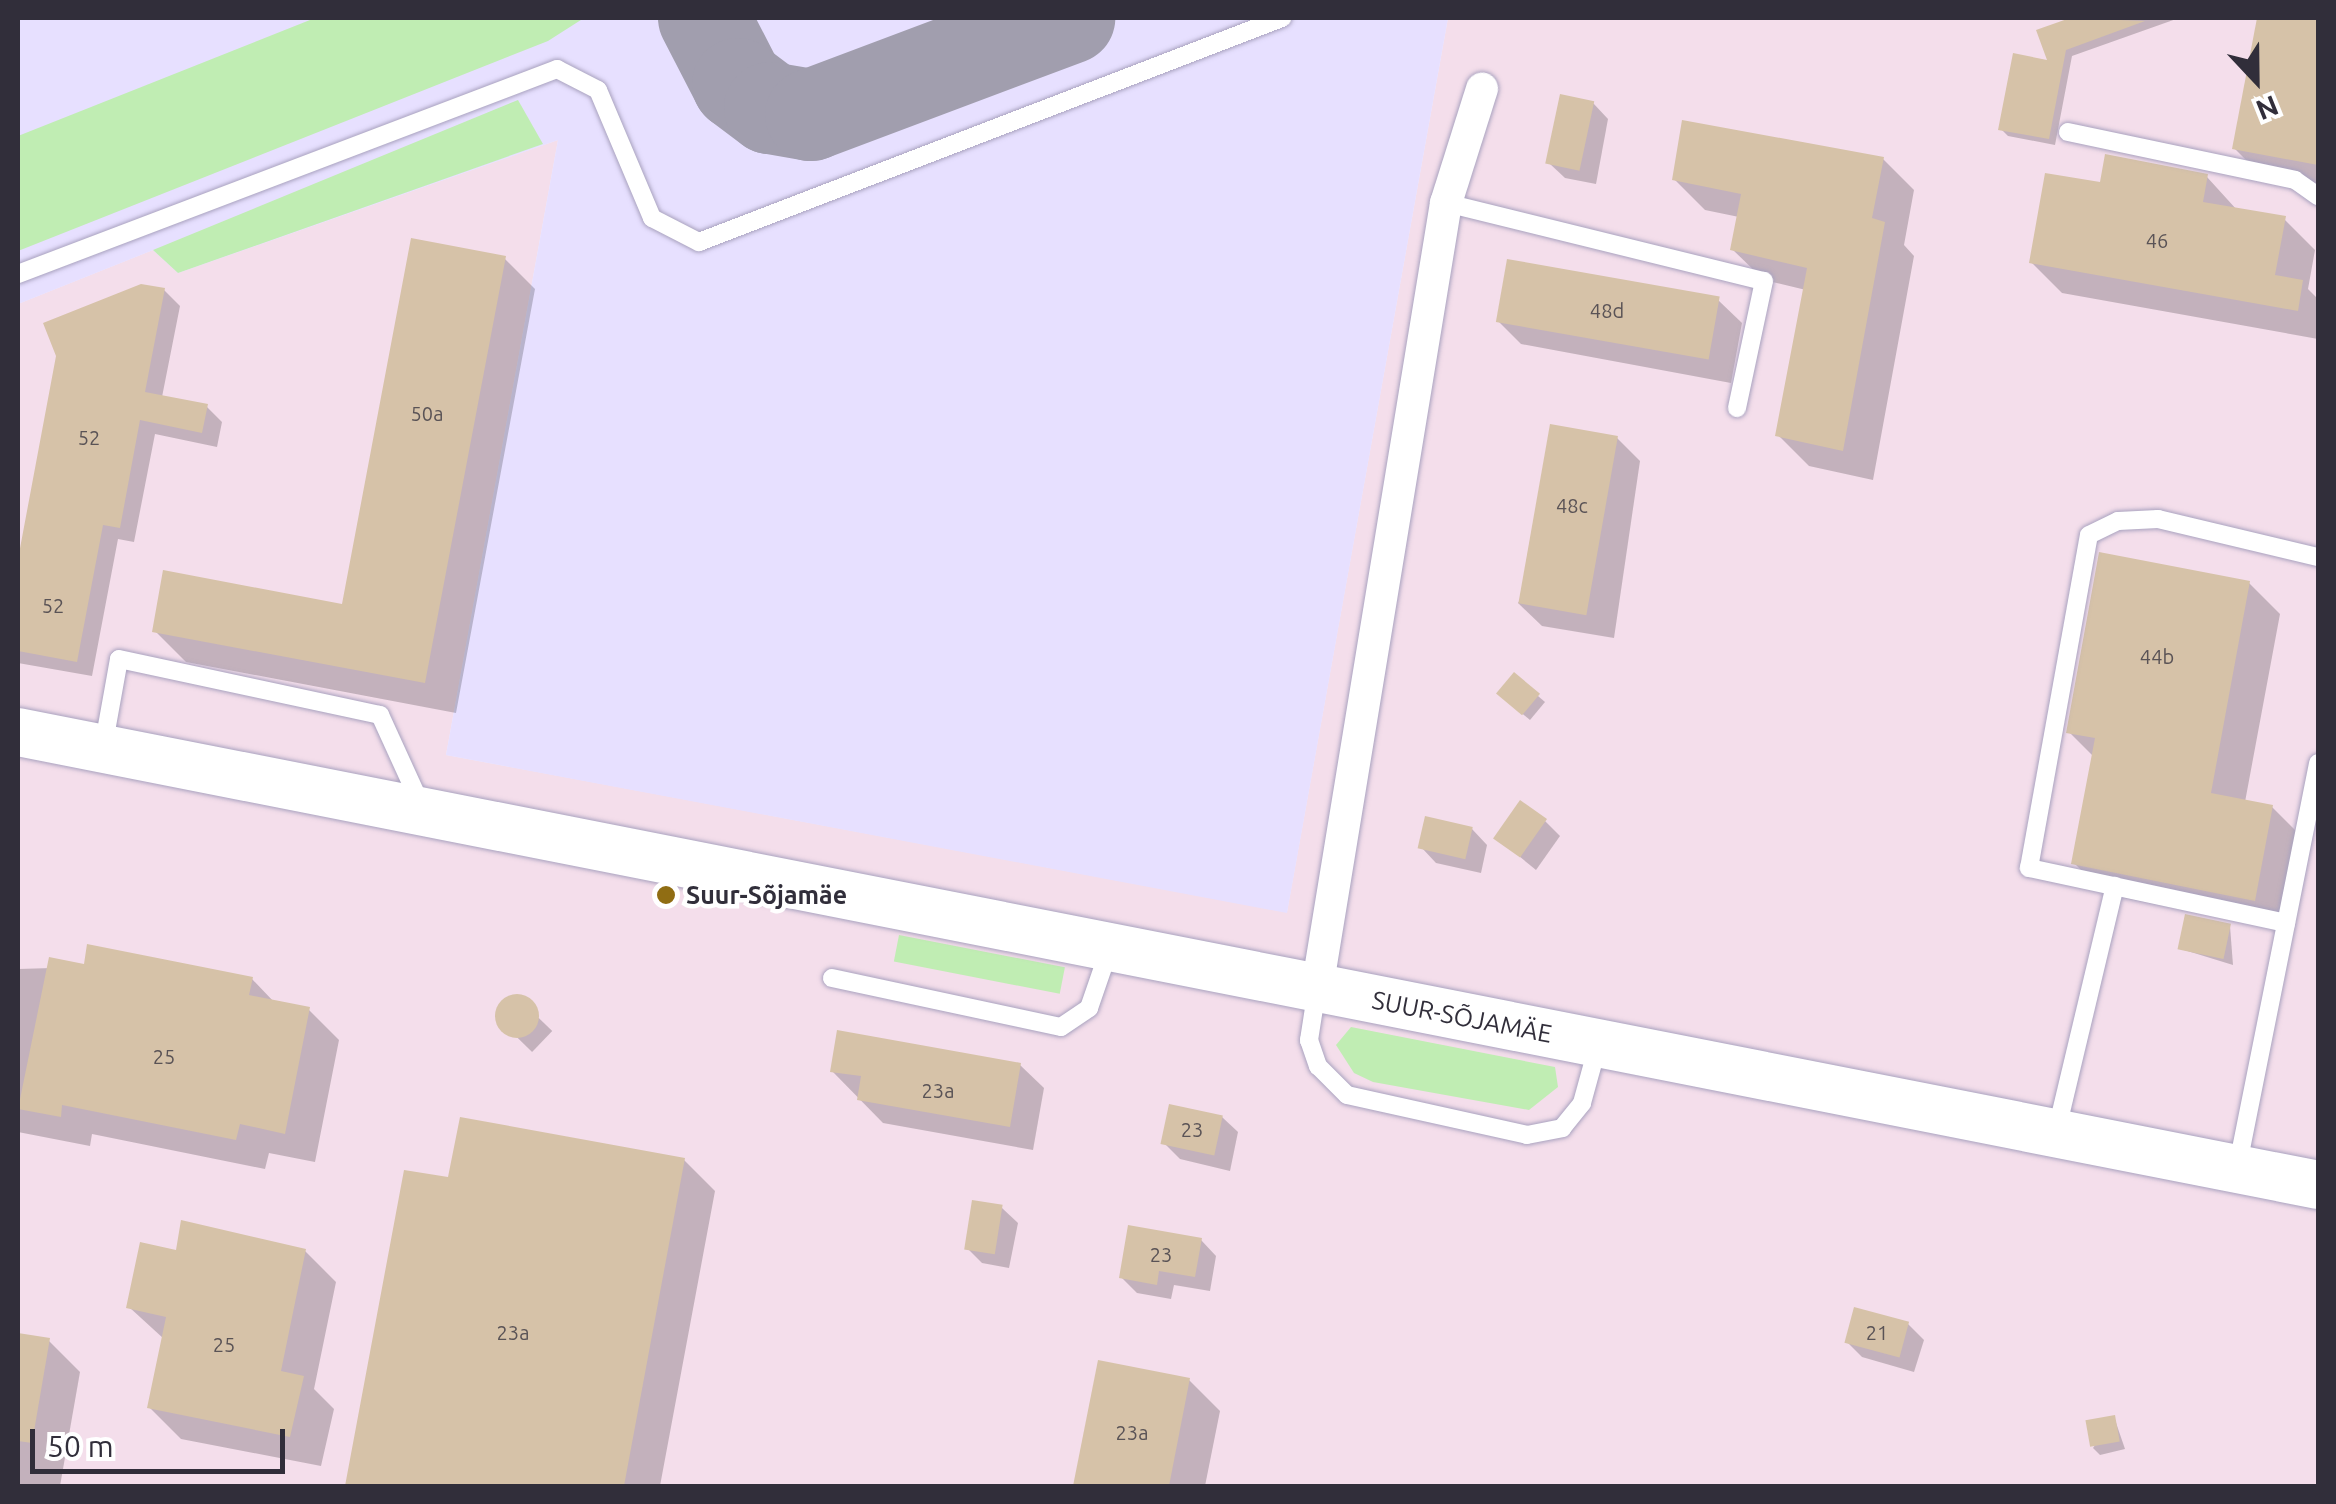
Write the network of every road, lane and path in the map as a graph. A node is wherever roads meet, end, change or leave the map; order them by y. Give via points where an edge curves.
1 (1282, 18) edge
2 (1482, 90) dead end
3 (2068, 132) dead end
4 (2318, 196) edge
5 (1446, 203) junction
6 (18, 274) edge
7 (1737, 408) dead end
8 (2318, 557) edge
9 (18, 732) edge
10 (103, 749) junction
11 (2318, 763) edge
12 (424, 812) junction
13 (2114, 886) junction
14 (2286, 923) junction
15 (1110, 948) junction
16 (832, 978) dead end
17 (1317, 989) junction
18 (1598, 1044) junction
19 (2056, 1134) junction
20 (2237, 1169) junction
21 (2318, 1185) edge

1 - 6 lane via 699,242 652,218 598,90 557,69
2 - 5 street
3 - 4 lane via 2295,180
5 - 7 lane via 1764,281
5 - 17 street
8 - 13 lane via 2158,519 2118,521 2089,535 2029,868
9 - 10 main road, SUUR-SÕJAMÄE
10 - 12 main road, SUUR-SÕJAMÄE
10 - 12 lane via 119,659 380,715
11 - 14 lane
12 - 15 main road, SUUR-SÕJAMÄE
13 - 14 lane
13 - 19 lane
14 - 20 lane
15 - 16 lane via 1089,1008 1061,1027
15 - 17 main road, SUUR-SÕJAMÄE
17 - 18 main road, SUUR-SÕJAMÄE
17 - 18 lane via 1309,1040 1318,1066 1347,1095 1527,1135 1562,1128 1582,1103
18 - 19 main road, SUUR-SÕJAMÄE
19 - 20 main road, SUUR-SÕJAMÄE
20 - 21 main road, SUUR-SÕJAMÄE

